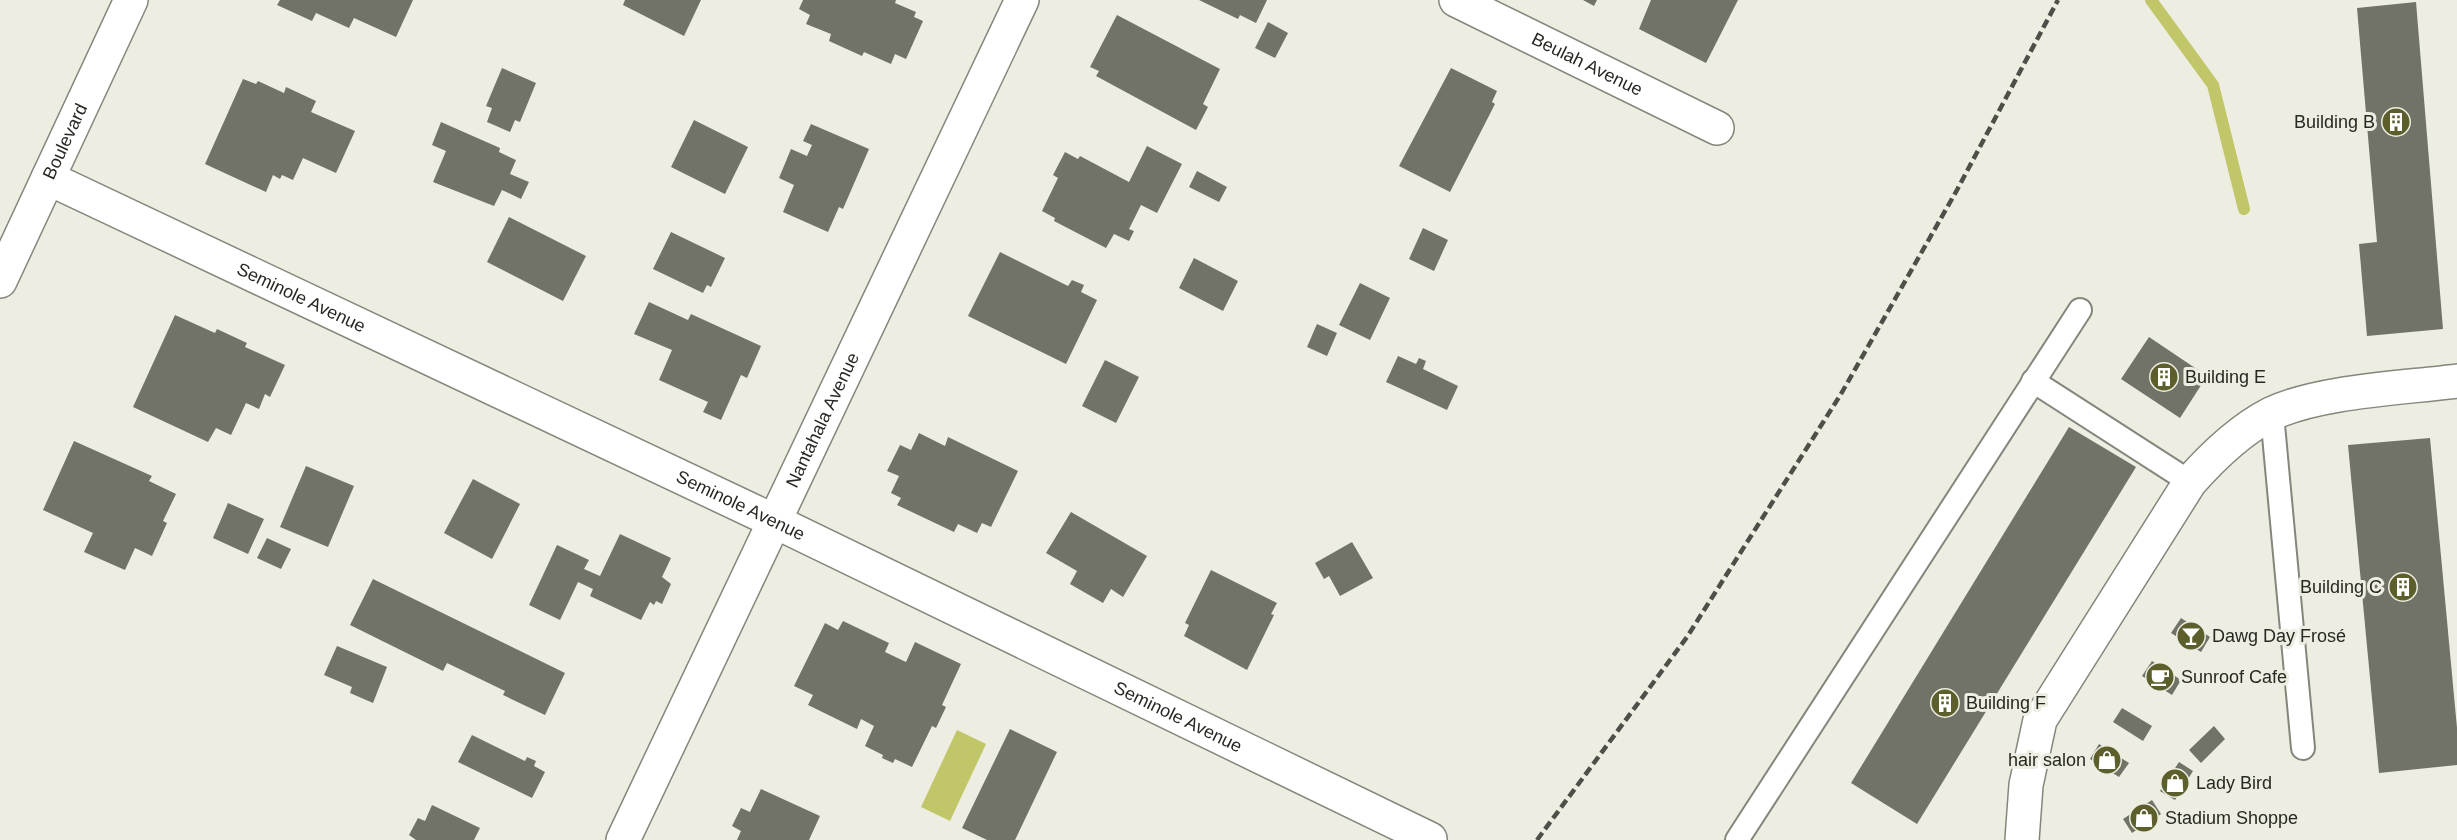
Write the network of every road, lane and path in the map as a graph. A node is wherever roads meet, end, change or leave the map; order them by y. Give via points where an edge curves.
1 (1022, 0) edge
2 (1456, 0) edge
3 (123, 3) edge
4 (1717, 128) dead end
5 (48, 178) junction
6 (0, 281) edge
7 (2080, 310) dead end
8 (2033, 381) junction
9 (2457, 381) edge
10 (2272, 414) junction
11 (2190, 482) junction
12 (774, 521) junction
13 (2303, 748) dead end
14 (1747, 837) edge
15 (1430, 839) edge
16 (623, 840) edge
17 (2022, 840) edge

1 - 12 street, Nantahala Avenue
2 - 4 street, Beulah Avenue
3 - 5 street, Boulevard
5 - 6 street, Boulevard
5 - 12 street, Seminole Avenue
7 - 8 lane
8 - 11 lane
8 - 14 lane
9 - 10 street via 2327,398
10 - 11 street via 2247,429
10 - 13 lane
11 - 17 street via 2040,720 2026,785
12 - 15 street, Seminole Avenue
12 - 16 street, Nantahala Avenue

